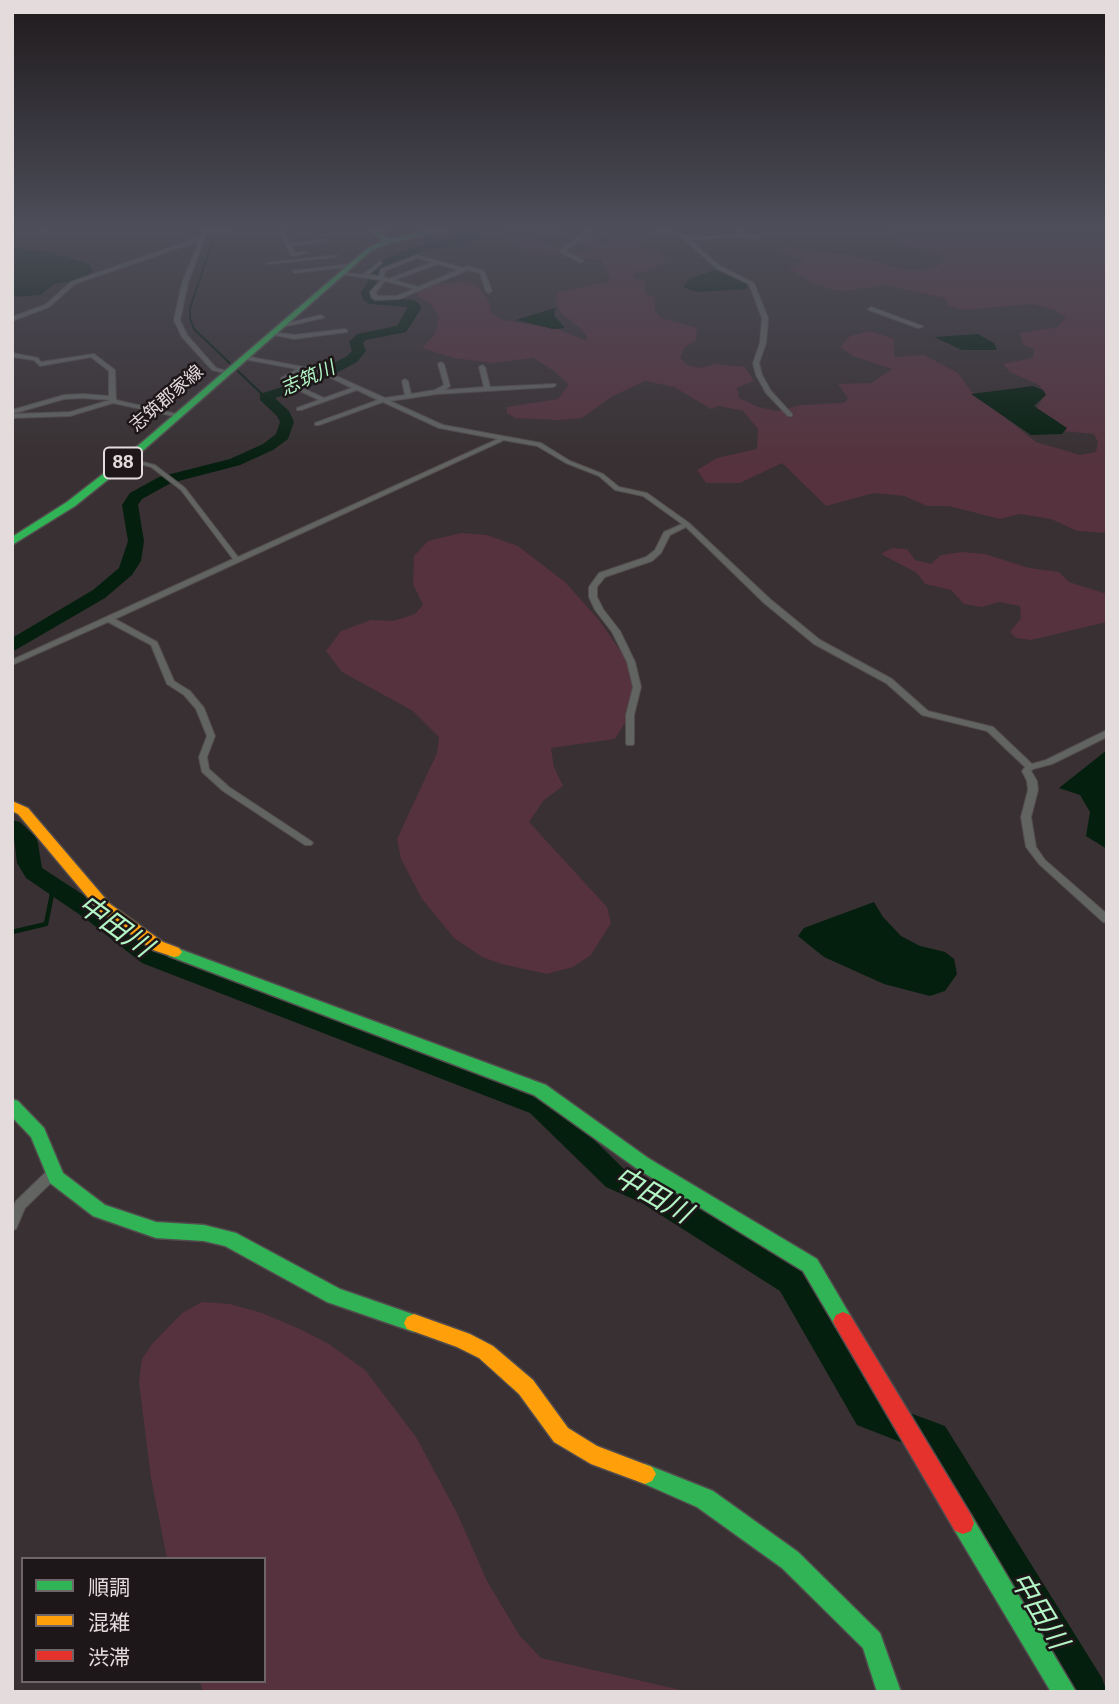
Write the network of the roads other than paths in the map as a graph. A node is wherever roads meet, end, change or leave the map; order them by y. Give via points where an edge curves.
1 (43, 308) edge
2 (178, 308) edge
3 (303, 308) edge
4 (761, 308) edge
5 (871, 309) dead end
6 (321, 317) dead end
7 (12, 319) edge
8 (920, 327) dead end
9 (277, 330) junction
10 (345, 331) dead end
11 (12, 355) edge
12 (244, 359) junction
13 (441, 364) dead end
14 (482, 367) dead end
15 (304, 368) junction
16 (226, 373) junction
17 (283, 379) dead end
18 (405, 381) dead end
19 (553, 385) dead end
20 (355, 388) junction
21 (300, 389) dead end
22 (487, 389) junction
23 (437, 392) junction
24 (408, 396) junction
25 (113, 399) junction
26 (324, 400) junction
27 (380, 401) junction
28 (299, 409) dead end
29 (12, 414) edge
30 (178, 415) junction
31 (790, 415) dead end
32 (317, 424) dead end
33 (500, 440) junction
34 (128, 458) junction
35 (687, 524) junction
36 (12, 542) edge
37 (237, 560) junction
38 (109, 619) junction
39 (12, 663) edge
40 (1107, 733) edge
41 (630, 743) dead end
42 (1030, 767) junction
43 (12, 805) edge
44 (308, 843) dead end
45 (1107, 920) edge
46 (12, 1106) edge
47 (53, 1173) junction
48 (12, 1225) edge
49 (889, 1692) edge
50 (1064, 1692) edge

1 - 7 street
2 - 16 street via 177,324 214,369
3 - 9 street, 志筑郡家線 / 88
4 - 31 street via 765,318 756,363 759,375
5 - 8 street
6 - 9 street
9 - 10 street via 294,337
9 - 12 street, 志筑郡家線 / 88
11 - 25 street via 36,359 40,364 92,355 112,370
12 - 15 street
12 - 16 street, 志筑郡家線 / 88
13 - 23 street via 447,386
14 - 22 street
15 - 17 street
15 - 20 street
16 - 30 street, 志筑郡家線 / 88
18 - 24 street
19 - 22 street
20 - 26 street
20 - 27 street
21 - 26 street
22 - 23 street
23 - 24 street
24 - 27 street
25 - 29 street via 70,414
25 - 29 street via 73,396
25 - 30 street
26 - 28 street
27 - 32 street
27 - 33 street via 441,427
30 - 34 street, 志筑郡家線 / 88
33 - 35 street via 539,444 601,475 617,489 645,494
33 - 37 street
34 - 36 street, 志筑郡家線 / 88 via 71,504
34 - 37 street via 153,466 183,489
35 - 41 street via 667,534 649,559 602,575 593,587 599,610 624,643 637,687
35 - 42 street via 817,642 889,681 925,713 990,729
37 - 38 street
38 - 39 street
38 - 44 street via 154,644 170,682 200,708 211,736 203,757 205,770
40 - 42 street
42 - 45 street via 1026,771 1033,790 1026,817 1031,847
43 - 50 street via 23,811 105,908 158,946 540,1090 642,1163 808,1264
46 - 47 street via 38,1133
47 - 48 street via 20,1205
47 - 49 street via 99,1211 156,1230 229,1239 334,1296 486,1352 526,1387 561,1435 591,1454 705,1499 790,1560 872,1641

